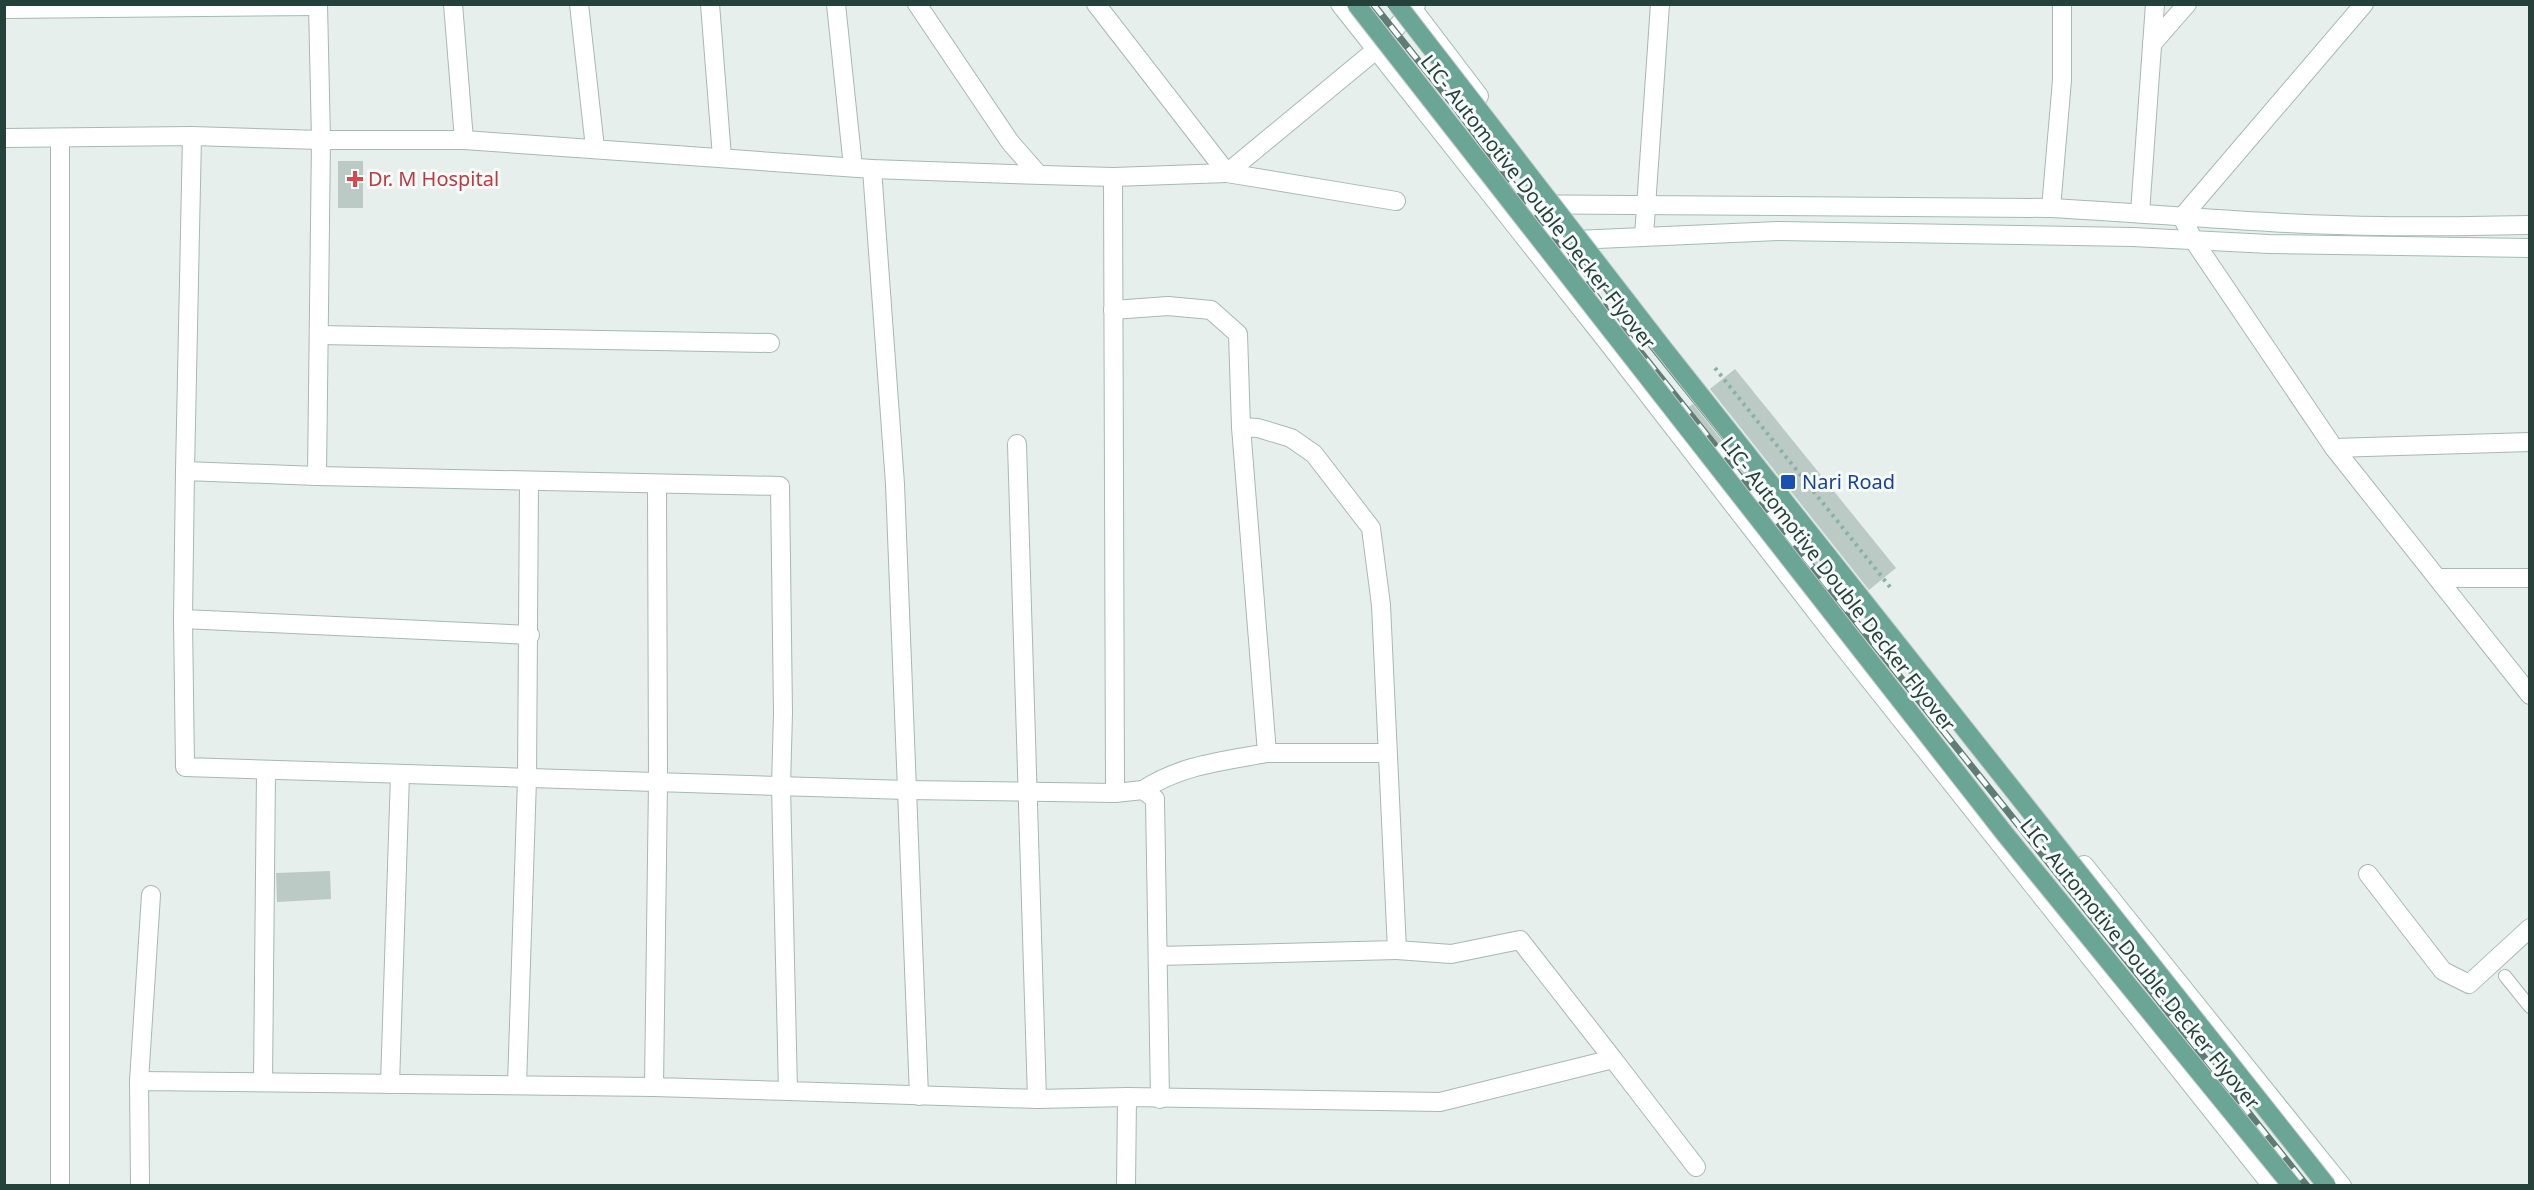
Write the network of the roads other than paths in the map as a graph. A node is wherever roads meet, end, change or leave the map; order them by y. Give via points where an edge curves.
1 (453, 4) edge
2 (579, 4) edge
3 (710, 4) edge
4 (836, 4) edge
5 (917, 4) edge
6 (1096, 4) edge
7 (1340, 4) edge
8 (1356, 4) edge
9 (1660, 4) edge
10 (2062, 4) edge
11 (2155, 4) edge
12 (2187, 4) edge
13 (2364, 4) edge
14 (318, 5) edge
15 (1408, 5) edge
16 (4, 9) edge
17 (2152, 44) junction
18 (1377, 49) junction
19 (192, 136) junction
20 (4, 138) edge
21 (60, 138) junction
22 (321, 140) junction
23 (465, 140) junction
24 (595, 148) junction
25 (722, 157) junction
26 (853, 167) junction
27 (872, 169) junction
28 (1227, 173) junction
29 (1038, 174) junction
30 (1113, 177) junction
31 (1396, 201) dead end
32 (1500, 204) junction
33 (1563, 205) junction
34 (1646, 205) junction
35 (2051, 208) junction
36 (2140, 213) junction
37 (2182, 217) junction
38 (2529, 225) edge
39 (1644, 236) junction
40 (2140, 238) junction
41 (1589, 240) junction
42 (2194, 241) junction
43 (1529, 242) junction
44 (2529, 248) edge
45 (1113, 310) junction
46 (319, 335) junction
47 (770, 343) dead end
48 (1240, 427) junction
49 (2529, 442) edge
50 (1017, 444) dead end
51 (2334, 448) junction
52 (185, 471) junction
53 (317, 476) junction
54 (529, 481) junction
55 (657, 484) junction
56 (2438, 578) junction
57 (2529, 578) edge
58 (183, 619) junction
59 (530, 635) junction
60 (2529, 695) edge
61 (1267, 753) junction
62 (1387, 753) junction
63 (266, 771) junction
64 (399, 774) junction
65 (527, 779) junction
66 (658, 781) junction
67 (781, 786) junction
68 (906, 790) junction
69 (1143, 790) junction
70 (1027, 791) junction
71 (1115, 792) junction
72 (2368, 874) dead end
73 (151, 895) dead end
74 (2529, 928) edge
75 (1397, 950) junction
76 (1158, 956) junction
77 (2505, 976) dead end
78 (2529, 1007) edge
79 (1613, 1059) junction
80 (139, 1081) junction
81 (263, 1082) junction
82 (390, 1084) junction
83 (517, 1085) junction
84 (654, 1087) junction
85 (788, 1091) junction
86 (919, 1096) junction
87 (1127, 1097) junction
88 (1036, 1099) junction
89 (1160, 1099) junction
90 (1696, 1167) dead end
91 (60, 1185) edge
92 (140, 1185) edge
93 (1126, 1185) edge
94 (2272, 1185) edge
95 (2292, 1185) edge
96 (2327, 1185) edge
97 (2342, 1185) edge

1 - 23 street
2 - 24 street
3 - 25 street
4 - 26 street
5 - 29 street via 1010,142
6 - 28 street
7 - 18 street
8 - 95 main road, LIC- Automotive Double Decker Flyover, bridge via 2005,834
9 - 34 street
10 - 35 street via 2062,80
11 - 17 street
12 - 17 street
13 - 37 street
14 - 16 street
14 - 22 street
15 - 18 street
15 - 33 street
15 - 96 main road, LIC- Automotive Double Decker Flyover, bridge via 1663,348
17 - 36 street
18 - 28 street
18 - 32 street
19 - 21 street
19 - 22 street
19 - 52 street
20 - 21 street
21 - 91 street
22 - 23 street
22 - 46 street
23 - 24 street
24 - 25 street
25 - 26 street
26 - 27 street
27 - 29 street
27 - 68 street via 895,484
28 - 30 street
28 - 31 street
29 - 30 street
30 - 45 street
32 - 33 street
32 - 43 street
33 - 34 street
33 - 41 street
34 - 35 street
34 - 39 street
35 - 36 street
36 - 37 street
36 - 40 street
37 - 38 street via 2383,226
37 - 42 street
39 - 40 street via 1778,231
39 - 41 street
40 - 42 street
41 - 43 street
41 - 97 street
42 - 44 street
42 - 51 street
43 - 94 street via 1841,644
45 - 48 street via 1168,306 1211,310 1238,334
45 - 71 street
46 - 47 street
46 - 53 street
48 - 61 street
48 - 62 street via 1292,438 1314,454 1371,528 1381,605
49 - 51 street
50 - 70 street
51 - 56 street
52 - 53 street
52 - 58 street
53 - 54 street
54 - 55 street
54 - 59 street
55 - 66 street
55 - 67 street via 780,486
56 - 57 street
56 - 60 street
58 - 59 street
58 - 63 street via 185,767
59 - 65 street
61 - 62 street
61 - 69 street via 1194,766 1163,777
62 - 75 street
63 - 64 street
63 - 81 street
64 - 65 street
64 - 82 street
65 - 66 street
65 - 83 street
66 - 67 street
66 - 84 street
67 - 68 street
67 - 85 street
68 - 70 street
68 - 86 street
69 - 71 street
69 - 76 street via 1155,800
70 - 71 street
70 - 88 street
72 - 74 street via 2443,971 2469,984
73 - 80 street
75 - 76 street
75 - 79 street via 1451,954 1520,940
76 - 89 street
77 - 78 lane
79 - 89 street via 1440,1102
79 - 90 street
80 - 81 street
80 - 92 street
81 - 82 street
82 - 83 street
83 - 84 street
84 - 85 street
85 - 86 street
86 - 88 street
87 - 88 street
87 - 89 street
87 - 93 street

